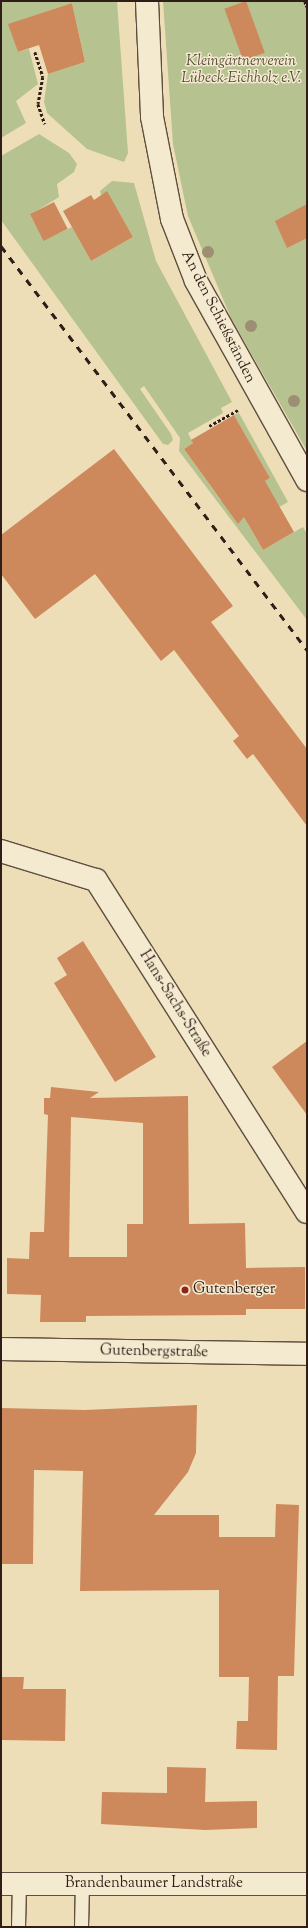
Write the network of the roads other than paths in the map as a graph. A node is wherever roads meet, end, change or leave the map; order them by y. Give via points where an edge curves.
1 (147, 1) edge
2 (307, 480) edge
3 (1, 851) edge
4 (307, 1212) edge
5 (1, 1349) edge
6 (307, 1354) edge
7 (10, 1884) edge
8 (82, 1884) junction
9 (307, 1884) edge
10 (18, 1927) edge
11 (81, 1927) edge

1 - 2 street, An den Schießständen via 152,117 172,219 196,281
3 - 4 street, Hans-Sachs-Straße via 96,880
5 - 6 street, Gutenbergstraße
7 - 8 street, Brandenbaumer Landstraße
7 - 10 lane
8 - 9 street, Brandenbaumer Landstraße
8 - 11 lane

